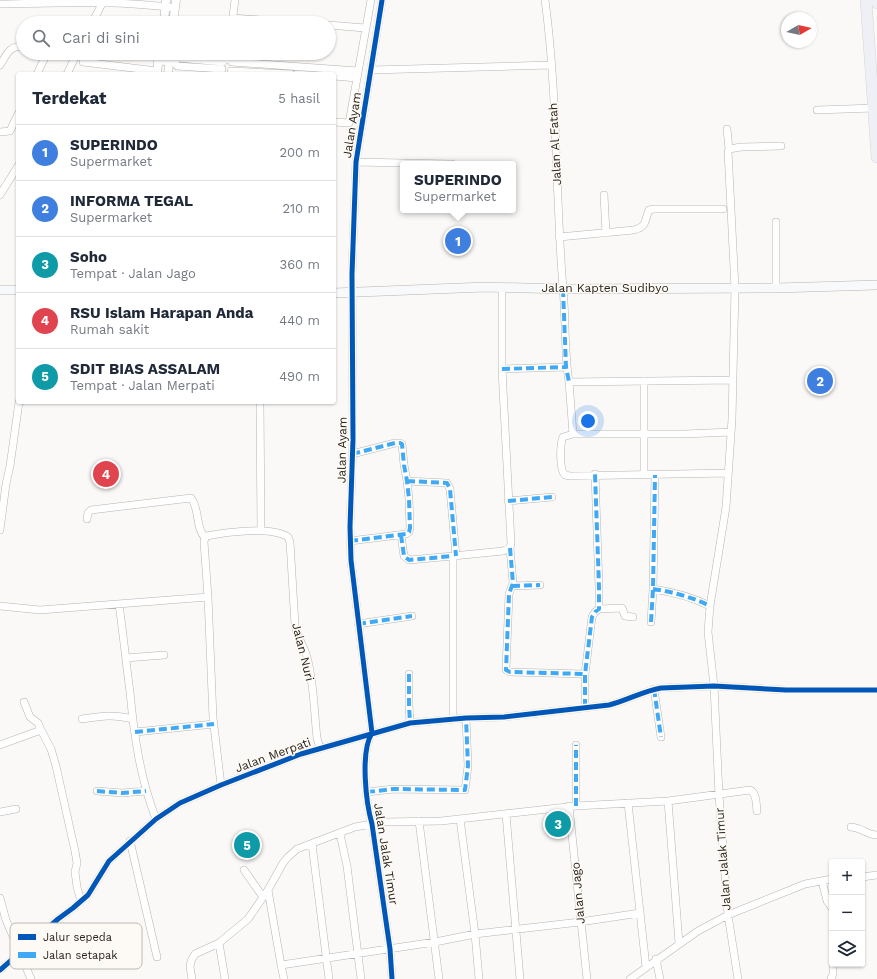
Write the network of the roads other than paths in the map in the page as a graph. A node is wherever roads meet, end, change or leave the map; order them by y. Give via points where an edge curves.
1 (235, 0) edge
2 (370, 0) edge
3 (382, 0) edge
4 (545, 0) edge
5 (866, 0) edge
6 (877, 0) edge
7 (103, 1) edge
8 (166, 3) edge
9 (877, 3) edge
10 (0, 4) edge
11 (175, 4) edge
12 (96, 16) edge
13 (165, 16) edge
14 (174, 16) edge
15 (233, 16) edge
16 (336, 26) edge
17 (366, 28) junction
18 (16, 47) edge
19 (44, 60) edge
20 (74, 60) edge
21 (159, 60) edge
22 (171, 60) edge
23 (172, 60) edge
24 (199, 60) joint
25 (83, 62) dead end
26 (253, 64) junction
27 (0, 65) edge
28 (227, 65) edge
29 (278, 65) junction
30 (551, 65) junction
31 (198, 68) junction
32 (371, 70) junction
33 (310, 71) edge
34 (38, 72) edge
35 (68, 72) edge
36 (150, 72) edge
37 (157, 72) edge
38 (168, 72) edge
39 (252, 72) joint
40 (278, 72) edge
41 (338, 74) edge
42 (357, 74) junction
43 (874, 108) junction
44 (817, 110) dead end
45 (16, 118) edge
46 (336, 122) edge
47 (727, 129) dead end
48 (0, 132) edge
49 (781, 146) dead end
50 (729, 149) junction
51 (877, 157) edge
52 (356, 162) junction
53 (400, 163) edge
54 (16, 169) edge
55 (0, 195) edge
56 (604, 195) dead end
57 (723, 209) dead end
58 (776, 222) dead end
59 (606, 233) junction
60 (559, 237) junction
61 (877, 285) edge
62 (502, 287) junction
63 (735, 288) junction
64 (776, 288) junction
65 (563, 289) junction
66 (0, 290) edge
67 (16, 290) edge
68 (352, 292) junction
69 (336, 293) edge
70 (566, 367) junction
71 (502, 369) junction
72 (733, 380) junction
73 (644, 381) junction
74 (569, 382) junction
75 (18, 404) edge
76 (260, 404) edge
77 (731, 432) junction
78 (573, 434) junction
79 (645, 434) junction
80 (352, 454) junction
81 (728, 473) junction
82 (595, 474) junction
83 (654, 474) junction
84 (644, 475) junction
85 (407, 481) junction
86 (3, 484) edge
87 (552, 497) dead end
88 (508, 501) junction
89 (87, 519) dead end
90 (0, 530) edge
91 (261, 530) junction
92 (401, 535) junction
93 (205, 538) junction
94 (350, 541) junction
95 (510, 548) junction
96 (454, 556) junction
97 (540, 584) dead end
98 (512, 586) junction
99 (653, 589) junction
100 (208, 597) junction
101 (119, 604) junction
102 (0, 606) edge
103 (710, 606) junction
104 (599, 609) junction
105 (412, 616) dead end
106 (633, 617) dead end
107 (651, 622) dead end
108 (358, 624) junction
109 (164, 655) dead end
110 (126, 658) junction
111 (409, 674) dead end
112 (585, 674) junction
113 (714, 686) junction
114 (654, 689) junction
115 (877, 690) edge
116 (24, 702) dead end
117 (585, 707) junction
118 (466, 718) junction
119 (82, 719) dead end
120 (133, 719) junction
121 (453, 719) junction
122 (410, 723) junction
123 (214, 724) junction
124 (41, 730) junction
125 (135, 732) junction
126 (372, 733) junction
127 (661, 737) dead end
128 (0, 745) edge
129 (576, 746) dead end
130 (320, 748) junction
131 (221, 785) junction
132 (97, 791) dead end
133 (146, 791) junction
134 (367, 792) junction
135 (719, 795) junction
136 (668, 801) junction
137 (628, 803) junction
138 (572, 806) junction
139 (16, 809) dead end
140 (757, 811) dead end
141 (0, 812) edge
142 (506, 814) junction
143 (156, 819) junction
144 (460, 819) junction
145 (419, 821) junction
146 (372, 824) junction
147 (851, 827) dead end
148 (340, 834) junction
149 (877, 835) edge
150 (130, 841) junction
151 (312, 844) junction
152 (244, 870) dead end
153 (877, 875) edge
154 (865, 876) edge
155 (822, 880) junction
156 (829, 880) edge
157 (268, 890) junction
158 (263, 897) junction
159 (0, 898) edge
160 (81, 901) junction
161 (829, 904) edge
162 (640, 914) junction
163 (728, 915) junction
164 (580, 922) junction
165 (52, 923) edge
166 (516, 929) junction
167 (10, 930) edge
168 (475, 934) junction
169 (435, 942) junction
170 (219, 943) junction
171 (679, 943) junction
172 (390, 949) junction
173 (358, 953) junction
174 (157, 956) dead end
175 (327, 958) junction
176 (656, 959) junction
177 (10, 961) edge
178 (281, 965) junction
179 (646, 967) junction
180 (833, 967) edge
181 (27, 969) edge
182 (0, 970) edge
183 (31, 979) edge
184 (192, 979) edge
185 (225, 979) edge
186 (284, 979) edge
187 (329, 979) edge
188 (361, 979) edge
189 (392, 979) edge
190 (439, 979) edge
191 (479, 979) edge
192 (520, 979) edge
193 (587, 979) edge
194 (630, 979) edge
195 (660, 979) edge
196 (738, 979) edge
197 (831, 979) edge

1 - 15 street
2 - 17 street
3 - 32 street, Jalan Ayam
4 - 30 street, Jalan Al Fatah
5 - 43 highway
6 - 9 highway
7 - 8 street
7 - 10 street
7 - 12 street
8 - 11 street
8 - 13 street
11 - 14 street
16 - 17 street
17 - 42 street
18 - 27 street via 8,52
19 - 34 street
20 - 35 street
21 - 37 street
22 - 38 street
23 - 31 street via 177,66
24 - 28 street
24 - 31 street
25 - 36 street
26 - 28 street
26 - 29 street
26 - 39 street
28 - 31 street
28 - 39 street
29 - 33 street
29 - 40 street
30 - 32 street
30 - 60 street, Jalan Al Fatah
32 - 52 street, Jalan Ayam
41 - 42 street
42 - 46 street via 349,123
43 - 44 street
43 - 51 highway
45 - 48 street via 10,131
47 - 50 street, Jalan Jalak Timur
49 - 50 street
50 - 63 street, Jalan Jalak Timur
52 - 53 street
52 - 68 street, Jalan Ayam
54 - 55 street
56 - 59 street
57 - 59 street via 649,210 645,224 641,228
58 - 64 street
59 - 60 street
60 - 65 street, Jalan Al Fatah
61 - 64 main road, Jalan Kapten Sudibyo
62 - 65 main road, Jalan Kapten Sudibyo
62 - 68 main road, Jalan Kapten Sudibyo
62 - 71 street
63 - 64 main road, Jalan Kapten Sudibyo
63 - 65 main road, Jalan Kapten Sudibyo
63 - 72 street, Jalan Jalak Timur
65 - 70 street, Jalan Al Fatah
66 - 67 main road
68 - 69 main road, Jalan Kapten Sudibyo
68 - 80 street, Jalan Ayam
70 - 71 street
70 - 74 street, Jalan Al Fatah
71 - 88 street
72 - 73 street
72 - 77 street, Jalan Jalak Timur
73 - 74 street
73 - 79 street
74 - 78 street, Jalan Al Fatah
75 - 86 street via 11,461
76 - 91 street
77 - 79 street
77 - 81 street, Jalan Jalak Timur
78 - 79 street
78 - 82 street via 565,436 562,441 563,473 570,476
79 - 84 street
80 - 85 street via 400,443 403,448
80 - 94 street, Jalan Ayam
81 - 83 street
81 - 103 street, Jalan Jalak Timur via 726,507
82 - 84 street
82 - 104 street
83 - 84 street
83 - 99 street
85 - 92 street via 410,528 409,532
85 - 96 street via 449,485
86 - 90 street via 4,502
87 - 88 street
88 - 95 street
89 - 93 street via 91,510 191,498 201,533
91 - 93 street, Jalan Nuri via 215,534
91 - 130 street, Jalan Nuri via 284,534 290,542 296,632 307,657
92 - 94 street
92 - 96 street via 404,556 408,560
93 - 100 street
94 - 108 street, Jalan Ayam
95 - 96 street
95 - 98 street
96 - 121 street
97 - 98 street
98 - 112 street via 509,594 507,671
99 - 103 street via 691,598
99 - 107 street
100 - 101 street
100 - 123 street
101 - 102 street via 40,610
101 - 110 street
103 - 113 street, Jalan Jalak Timur via 708,632
104 - 106 street via 622,608 625,616
104 - 112 street via 592,617
105 - 108 street
108 - 126 street, Jalan Ayam
109 - 110 street
110 - 120 street
111 - 122 street
112 - 117 street
113 - 114 street, Jalan Merpati
113 - 115 street, Jalan Merpati via 786,690
113 - 135 street, Jalan Jalak Timur
114 - 117 street, Jalan Merpati via 621,702
114 - 127 street
116 - 124 street via 30,717 38,723
117 - 118 street, Jalan Merpati via 504,717
118 - 121 street, Jalan Merpati
118 - 134 street via 468,766 465,790 394,789
119 - 120 street via 106,715
120 - 125 street
121 - 122 street, Jalan Merpati
122 - 126 street, Jalan Merpati
123 - 125 street
123 - 131 street
124 - 128 street
124 - 160 street via 56,766 75,851 75,872
125 - 133 street
126 - 130 street, Jalan Merpati
126 - 134 street, Jalan Jalak Timur via 366,746
129 - 138 street, Jalan Jago
130 - 131 street, Jalan Merpati
131 - 143 street, Jalan Merpati via 180,803
132 - 133 street
133 - 143 street
134 - 146 street, Jalan Jalak Timur
135 - 136 street
135 - 140 street via 753,791
135 - 163 street, Jalan Jalak Timur
136 - 137 street
136 - 171 street
137 - 138 street
137 - 162 street
138 - 142 street
138 - 164 street, Jalan Jago
139 - 141 street
142 - 144 street
142 - 166 street
143 - 150 street, Jalan Merpati
144 - 145 street
144 - 168 street
145 - 146 street
145 - 169 street
146 - 148 street via 355,827
146 - 172 street, Jalan Jalak Timur
147 - 149 street
148 - 151 street
148 - 173 street via 347,866
150 - 160 street, Jalan Merpati via 109,861 92,889
150 - 174 street
151 - 157 street via 292,853
151 - 175 street
152 - 158 street
153 - 154 street
155 - 156 street
155 - 161 street
155 - 163 street via 805,884
157 - 158 street
157 - 178 street
158 - 170 street via 248,919
159 - 167 street
160 - 165 street, Jalan Merpati
162 - 164 street
162 - 179 street
163 - 171 street, Jalan Jalak Timur
163 - 196 street
164 - 166 street
164 - 193 street, Jalan Jago
166 - 168 street
166 - 192 street
168 - 169 street
168 - 191 street
169 - 172 street
169 - 190 street
170 - 184 street via 195,954 190,961
170 - 185 street
171 - 176 street, Jalan Jalak Timur
172 - 173 street
172 - 189 street, Jalan Jalak Timur
173 - 175 street
173 - 188 street
175 - 178 street
175 - 187 street
176 - 179 street, Jalan Jalak Timur
176 - 195 street
177 - 182 street, Jalan Merpati
178 - 186 street
179 - 194 street, Jalan Jalak Timur
180 - 197 street
181 - 183 street

